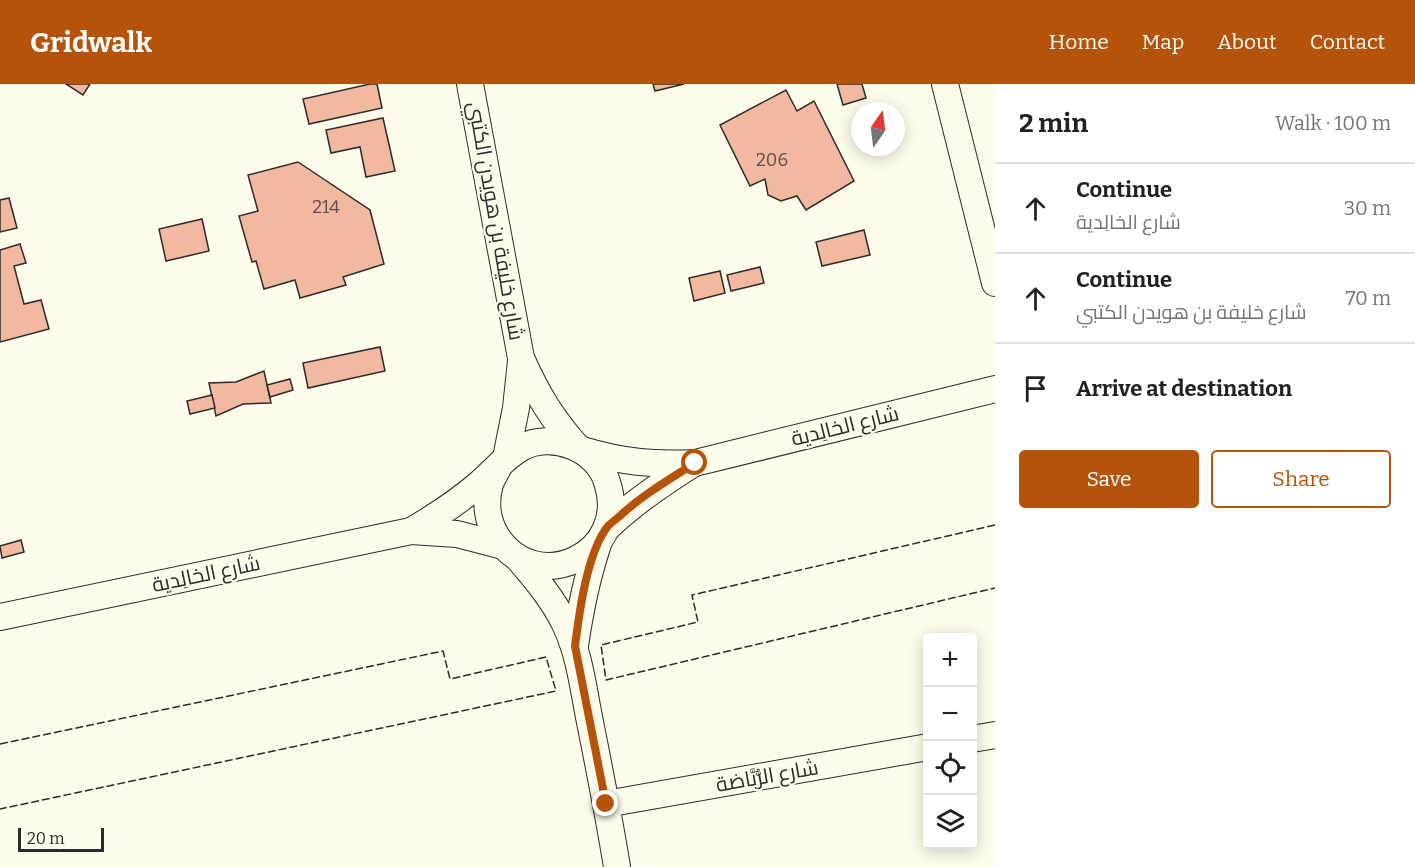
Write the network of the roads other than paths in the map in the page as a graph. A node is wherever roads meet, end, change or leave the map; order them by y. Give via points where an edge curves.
1 (470, 84) edge
2 (945, 84) edge
3 (995, 283) edge
4 (521, 358) junction
5 (995, 389) edge
6 (580, 449) junction
7 (503, 461) junction
8 (695, 463) junction
9 (411, 531) junction
10 (603, 535) junction
11 (510, 551) junction
12 (0, 617) edge
13 (575, 646) junction
14 (995, 735) edge
15 (977, 738) edge
16 (923, 748) edge
17 (606, 804) junction
18 (618, 867) edge

1 - 4 street, شارع خليفة بن هويدن الكتبي
2 - 3 street
4 - 6 street, شارع خليفة بن هويدن الكتبي via 545,406
4 - 7 street, شارع خليفة بن هويدن الكتبي via 516,408
5 - 8 street, شارع الخالِدية
6 - 7 street via 560,442 541,442 522,447
6 - 8 street, شارع الخالِدية via 638,463
6 - 10 street via 595,461 611,492 612,510
7 - 9 street, شارع الخالِدية via 458,501
7 - 11 street via 490,483 487,505 491,527
8 - 10 street, شارع الخالِدية via 627,509
9 - 11 street, شارع الخالِدية via 457,534
9 - 12 street, شارع الخالِدية
10 - 11 street via 584,556 551,566 533,564
10 - 13 street via 590,568
11 - 13 street via 551,599
13 - 17 street
14 - 15 street
16 - 17 street, شارع الرُّبَّاضة
17 - 18 street

